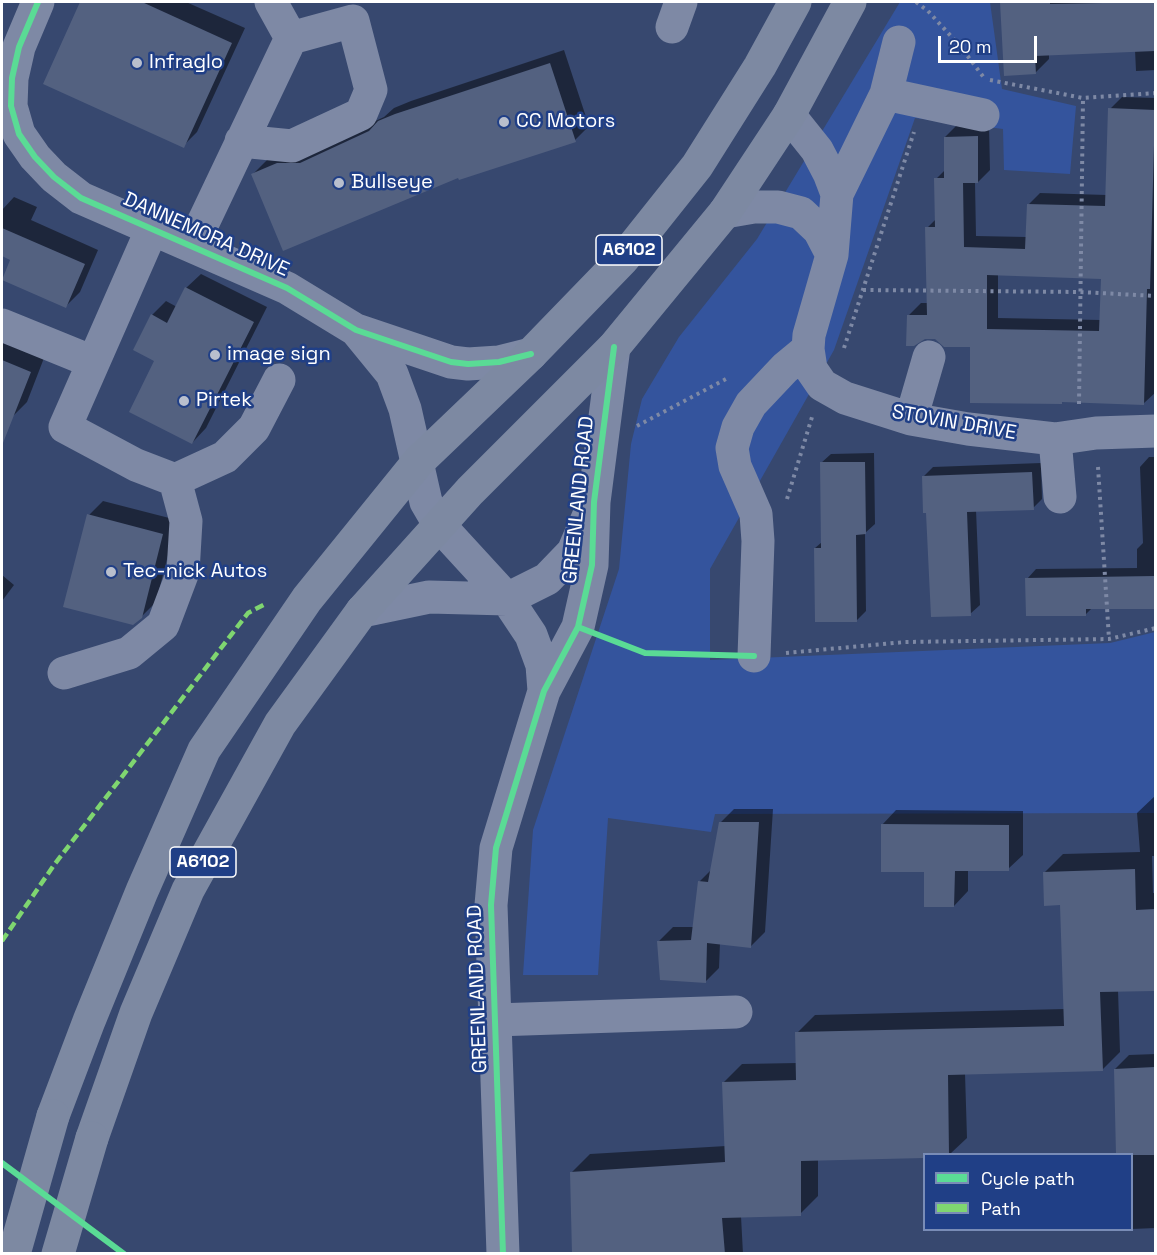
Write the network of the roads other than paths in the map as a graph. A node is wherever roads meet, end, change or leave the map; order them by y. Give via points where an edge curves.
1 (38, 2) edge
2 (272, 2) edge
3 (795, 2) edge
4 (850, 2) edge
5 (291, 38) junction
6 (899, 42) dead end
7 (886, 94) junction
8 (789, 115) junction
9 (983, 115) dead end
10 (10, 139) edge
11 (242, 141) junction
12 (837, 194) junction
13 (725, 212) junction
14 (152, 229) junction
15 (192, 246) junction
16 (832, 255) junction
17 (2, 325) edge
18 (356, 330) junction
19 (614, 347) junction
20 (808, 349) junction
21 (531, 354) junction
22 (929, 357) dead end
23 (93, 362) junction
24 (279, 380) dead end
25 (911, 419) junction
26 (1155, 432) edge
27 (1076, 436) junction
28 (418, 462) junction
29 (175, 480) junction
30 (1060, 497) dead end
31 (594, 502) junction
32 (440, 526) junction
33 (507, 599) junction
34 (362, 611) junction
35 (754, 656) road end
36 (64, 673) dead end
37 (544, 691) junction
38 (736, 1012) dead end
39 (495, 1020) junction
40 (14, 1254) edge
41 (58, 1254) edge
42 (503, 1254) edge

1 - 10 street, DANNEMORA DRIVE via 19,47 12,78
2 - 5 street
3 - 21 main road, A6102 via 697,166 623,259
4 - 8 main road, GREENLAND ROAD / A6102
5 - 11 street
5 - 11 street via 353,21 371,90 361,114 292,146
6 - 7 street
7 - 9 street
7 - 12 street
8 - 12 street via 817,150
8 - 13 main road, GREENLAND ROAD / A6102
10 - 14 street, DANNEMORA DRIVE via 81,198
11 - 15 street
12 - 16 street
13 - 16 street via 778,207 801,213 819,230
13 - 19 main road, GREENLAND ROAD / A6102
14 - 15 street, DANNEMORA DRIVE
14 - 23 street
15 - 18 street, DANNEMORA DRIVE via 286,288
16 - 20 street via 814,311
17 - 23 street
18 - 21 street, DANNEMORA DRIVE via 451,362 499,363
18 - 28 street, DANNEMORA DRIVE via 392,374
19 - 31 street, GREENLAND ROAD
19 - 32 main road, GREENLAND ROAD / A6102
20 - 25 street, STOVIN DRIVE via 811,369 822,385 845,399
20 - 35 street via 751,404 732,448 735,466 756,514
21 - 28 main road, A6102
22 - 25 street
23 - 29 street via 64,427 136,465
24 - 29 street via 254,428 225,457
25 - 27 street, STOVIN DRIVE via 968,429
26 - 27 street, STOVIN DRIVE
27 - 30 street
28 - 32 street, GREENLAND ROAD via 426,502
28 - 40 main road, A6102, bridge via 307,599 204,750 137,902 53,1116
29 - 36 street via 186,521 183,572 163,625 129,653
31 - 33 street, GREENLAND ROAD via 573,552 547,579
31 - 37 street, GREENLAND ROAD via 592,565 578,627
32 - 33 street, GREENLAND ROAD
32 - 34 main road, GREENLAND ROAD / A6102
33 - 34 street, GREENLAND ROAD via 429,597
33 - 37 street, GREENLAND ROAD via 531,635 542,665
34 - 41 main road, GREENLAND ROAD / A6102, bridge via 280,724 188,890 136,1013 92,1138
37 - 39 street, GREENLAND ROAD via 496,849 491,905
38 - 39 street
39 - 42 street, GREENLAND ROAD

